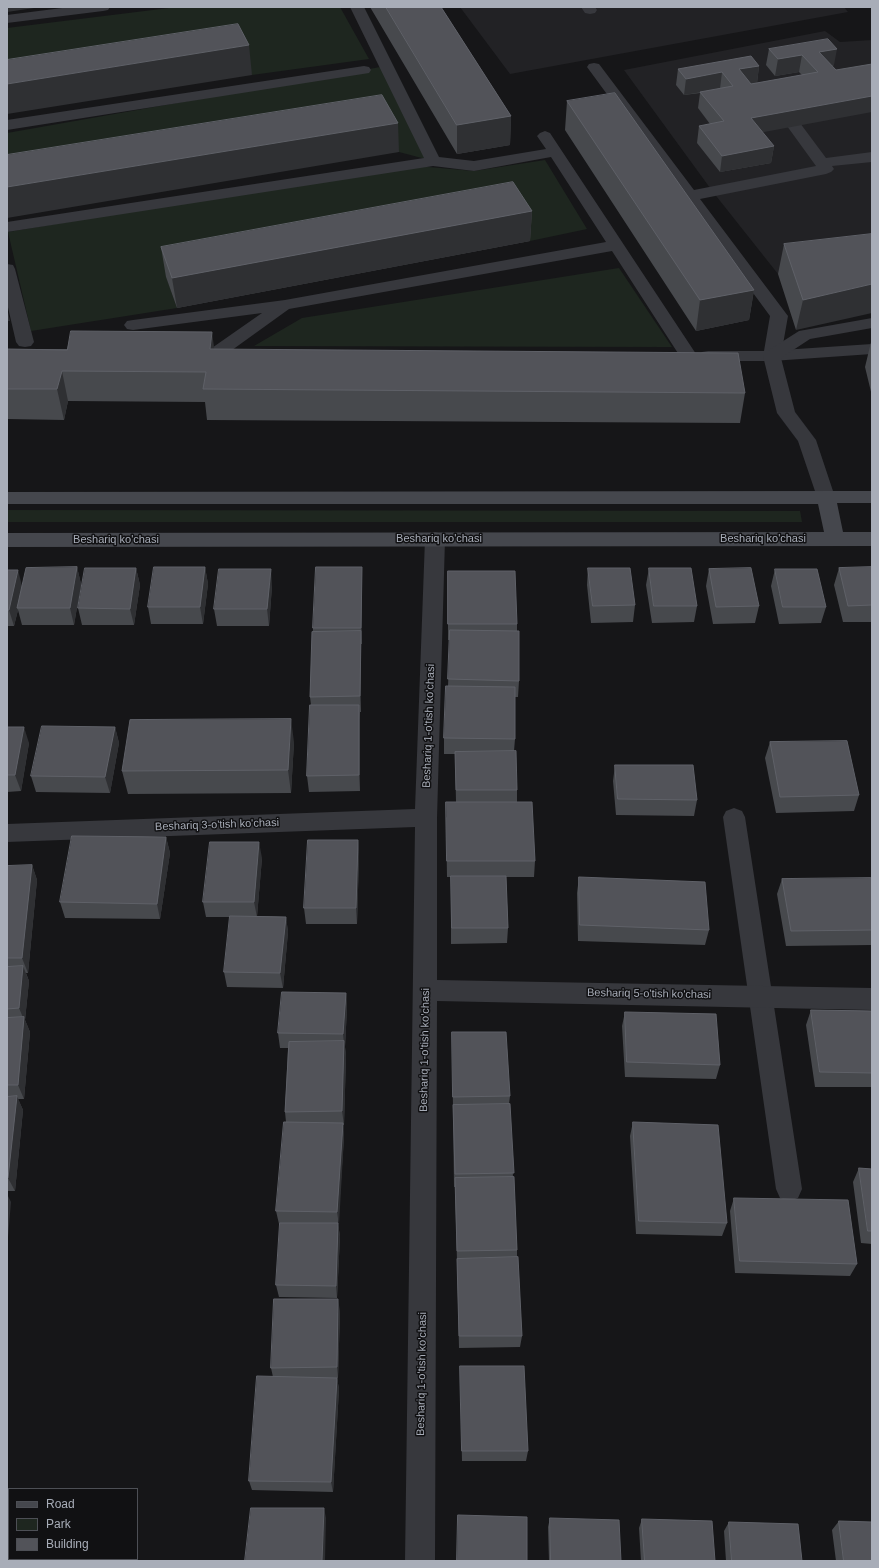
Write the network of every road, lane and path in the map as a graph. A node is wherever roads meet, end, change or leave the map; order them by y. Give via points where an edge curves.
1 (103, 7) edge
2 (357, 7) edge
3 (7, 19) edge
4 (594, 67) dead end
5 (364, 70) dead end
6 (7, 125) edge
7 (795, 126) edge
8 (545, 136) dead end
9 (556, 152) junction
10 (872, 157) edge
11 (433, 160) junction
12 (822, 163) junction
13 (690, 196) junction
14 (7, 227) edge
15 (616, 244) junction
16 (7, 269) edge
17 (285, 305) junction
18 (872, 323) edge
19 (133, 325) dead end
20 (872, 349) edge
21 (25, 351) edge
22 (239, 354) edge
23 (666, 356) edge
24 (689, 356) junction
25 (772, 356) junction
26 (826, 497) junction
27 (872, 497) edge
28 (7, 498) edge
29 (436, 539) junction
30 (836, 539) junction
31 (872, 539) edge
32 (7, 540) edge
33 (734, 817) dead end
34 (426, 818) junction
35 (7, 833) edge
36 (426, 990) junction
37 (872, 999) edge
38 (789, 1189) dead end
39 (420, 1561) edge

1 - 3 street
2 - 11 street
4 - 13 street
5 - 6 street
7 - 12 street
8 - 9 street
9 - 11 street via 474,166
9 - 15 street
10 - 12 street
11 - 14 street
12 - 13 street via 826,169
13 - 25 street via 779,316
15 - 17 street
15 - 24 street
16 - 21 street
17 - 19 street
17 - 22 street via 207,354
18 - 25 street via 805,335
20 - 25 street
23 - 24 street
24 - 25 street
25 - 26 street via 786,413 807,440
26 - 27 main road
26 - 28 main road
26 - 30 main road
29 - 30 main road, Beshariq ko'chasi
29 - 32 main road, Beshariq ko'chasi
29 - 34 street, Beshariq 1-o'tish ko'chasi
30 - 31 main road, Beshariq ko'chasi
33 - 38 street
34 - 35 street, Beshariq 3-o'tish ko'chasi
34 - 36 street, Beshariq 1-o'tish ko'chasi
36 - 37 street, Beshariq 5-o'tish ko'chasi
36 - 39 street, Beshariq 1-o'tish ko'chasi

